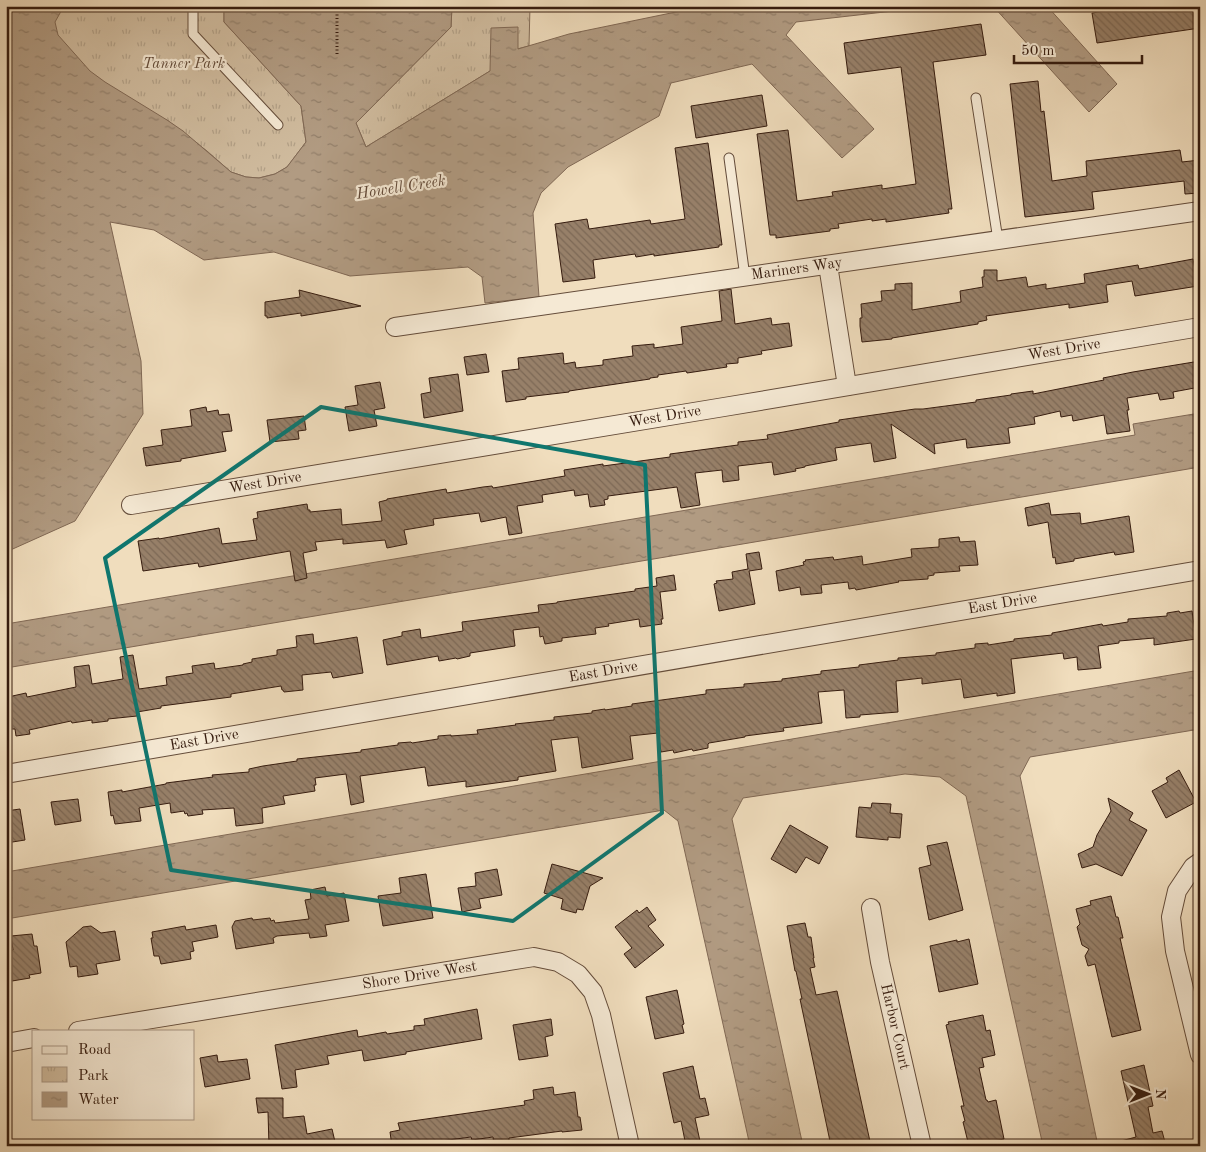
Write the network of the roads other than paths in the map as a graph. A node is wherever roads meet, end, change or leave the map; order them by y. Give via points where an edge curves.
1 (193, 6) edge
2 (976, 98) dead end
3 (278, 125) dead end
4 (728, 158) dead end
5 (1200, 211) edge
6 (998, 240) junction
7 (828, 265) junction
8 (745, 277) junction
9 (395, 327) dead end
10 (1200, 327) edge
11 (847, 386) junction
12 (131, 504) dead end
13 (1200, 570) edge
14 (6, 774) edge
15 (1200, 862) edge
16 (871, 908) dead end
17 (84, 1030) edge
18 (32, 1038) edge
19 (6, 1043) edge
20 (1200, 1055) edge
21 (630, 1146) edge
22 (922, 1146) edge

1 - 3 lane via 193,34
2 - 6 lane
4 - 8 lane
5 - 6 street, Mariners Way
6 - 7 street, Mariners Way
7 - 8 street, Mariners Way
7 - 11 street
8 - 9 street, Mariners Way
10 - 11 street, West Drive
11 - 12 street, West Drive
13 - 14 street, East Drive
15 - 20 street via 1177,891 1171,917
16 - 22 street, Harbor Court via 880,962
17 - 21 street, Shore Drive West via 534,957 558,962 578,974 593,992
18 - 19 street

